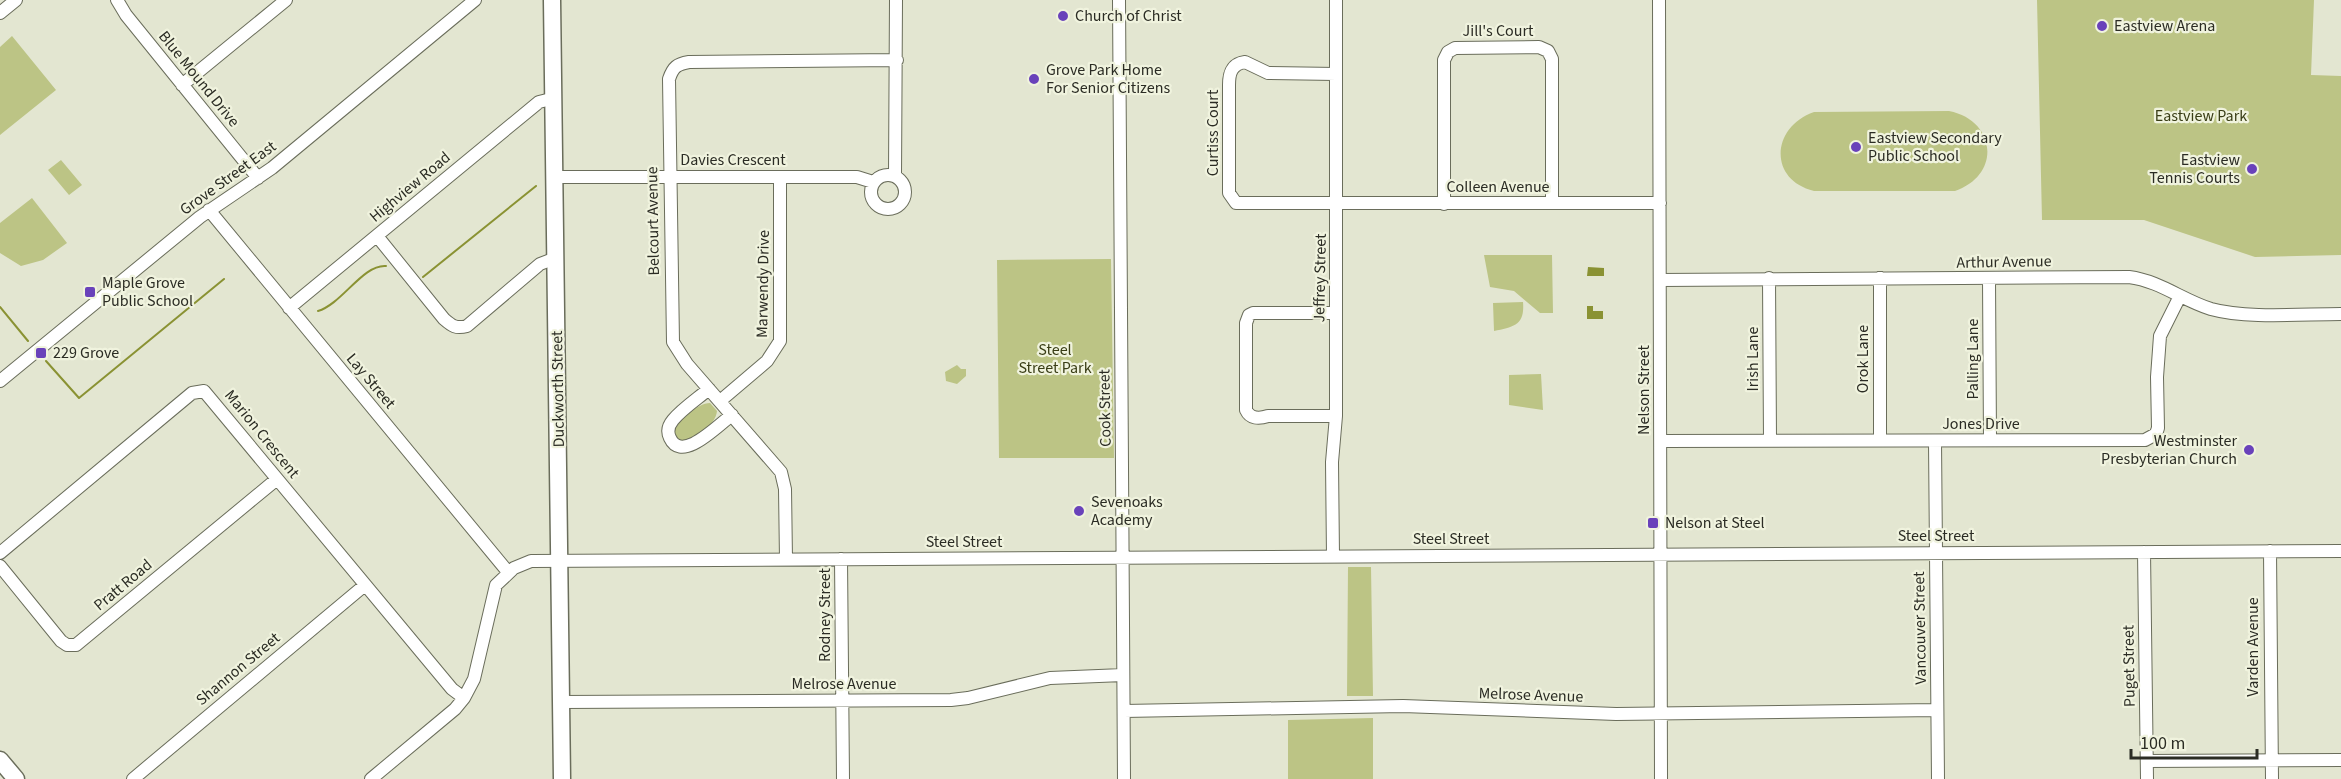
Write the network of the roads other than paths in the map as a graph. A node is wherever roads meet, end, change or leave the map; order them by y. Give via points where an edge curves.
1 (16, 0) edge
2 (117, 0) edge
3 (286, 0) edge
4 (475, 0) edge
5 (552, 0) edge
6 (896, 0) edge
7 (1119, 0) edge
8 (1336, 0) edge
9 (1659, 0) edge
10 (0, 13) edge
11 (897, 60) junction
12 (1336, 74) junction
13 (182, 85) junction
14 (555, 98) junction
15 (895, 176) junction
16 (556, 177) junction
17 (669, 177) junction
18 (780, 177) junction
19 (258, 178) junction
20 (873, 183) junction
21 (1552, 203) junction
22 (1660, 203) junction
23 (1337, 204) junction
24 (1444, 204) junction
25 (209, 210) junction
26 (377, 236) junction
27 (556, 258) junction
28 (1770, 278) junction
29 (1880, 278) junction
30 (1989, 279) junction
31 (1660, 280) junction
32 (2180, 296) junction
33 (289, 308) junction
34 (1335, 313) junction
35 (2341, 314) edge
36 (0, 381) edge
37 (708, 389) junction
38 (720, 401) junction
39 (732, 414) junction
40 (1336, 416) junction
41 (1770, 440) junction
42 (1880, 440) junction
43 (1990, 440) junction
44 (1661, 441) junction
45 (1935, 441) junction
46 (277, 479) junction
47 (2270, 551) junction
48 (2341, 551) edge
49 (2144, 552) junction
50 (0, 553) edge
51 (1936, 553) junction
52 (1661, 555) junction
53 (1333, 556) junction
54 (1123, 557) junction
55 (786, 559) junction
56 (842, 559) junction
57 (560, 561) junction
58 (0, 566) edge
59 (508, 572) junction
60 (365, 585) junction
61 (1123, 675) junction
62 (464, 698) junction
63 (842, 700) junction
64 (561, 702) junction
65 (1937, 710) junction
66 (1124, 711) junction
67 (1660, 714) junction
68 (0, 760) edge
69 (2271, 760) junction
70 (2341, 760) edge
71 (2147, 761) junction
72 (15, 779) edge
73 (133, 779) edge
74 (371, 779) edge
75 (562, 779) edge
76 (843, 779) edge
77 (1124, 779) edge
78 (1661, 779) edge
79 (1938, 779) edge
80 (2147, 779) edge
81 (2272, 779) edge

1 - 10 street
2 - 13 street, Blue Mound Drive
3 - 13 street
4 - 19 street, Grove Street East
5 - 14 main road, Duckworth Street
6 - 11 street
7 - 54 street, Cook Street
8 - 12 street, Jeffrey Street
9 - 22 street, Nelson Street
11 - 15 street
11 - 17 street, Belcourt Avenue via 676,65 669,79
12 - 23 street, Jeffrey Street
12 - 23 street, Curtiss Court via 1268,73 1245,62 1236,65 1229,77 1229,193 1236,203
13 - 19 street, Blue Mound Drive
14 - 16 main road, Duckworth Street
14 - 26 street, Highview Road via 539,102
15 - 20 street, Davies Crescent via 885,174
15 - 20 street via 905,190 902,202 892,209 875,205 870,194
16 - 17 street, Davies Crescent
16 - 27 main road, Duckworth Street
17 - 18 street, Davies Crescent
17 - 37 street, Belcourt Avenue via 671,335 676,350
18 - 20 street, Davies Crescent via 857,177
18 - 38 street, Marwendy Drive via 780,341 767,361
19 - 25 street, Grove Street East
21 - 22 street, Colleen Avenue
21 - 24 street, Colleen Avenue
21 - 24 street, Jill's Court via 1552,58 1548,51 1529,47 1455,48 1448,52 1444,60
22 - 31 street, Nelson Street
23 - 24 street, Colleen Avenue
23 - 34 street, Jeffrey Street
25 - 33 street, Lay Street
25 - 36 street, Grove Street East
26 - 27 street via 444,319 452,327 460,328 540,264
26 - 33 street, Highview Road
27 - 57 main road, Duckworth Street
28 - 29 street, Arthur Avenue
28 - 31 street, Arthur Avenue
28 - 41 street, Irish Lane
29 - 30 street, Arthur Avenue
29 - 42 street, Orok Lane
30 - 32 street, Arthur Avenue via 2129,277 2152,282
30 - 43 street, Palling Lane
31 - 44 street, Nelson Street
32 - 35 street, Arthur Avenue via 2227,313
32 - 43 street, Jones Drive via 2160,336 2156,434 2145,440
33 - 59 street, Lay Street
34 - 40 street, Jeffrey Street
34 - 40 street via 1249,315 1246,410 1258,419
37 - 38 street, Belcourt Avenue
37 - 39 street via 672,421 668,429 674,444 691,446
38 - 39 street, Belcourt Avenue
39 - 55 street, Belcourt Avenue via 777,466 784,480
40 - 53 street, Jeffrey Street via 1332,462
41 - 42 street, Jones Drive
41 - 44 street, Jones Drive
42 - 45 street, Jones Drive
43 - 45 street, Jones Drive
44 - 52 street, Nelson Street
45 - 51 street, Vancouver Street
46 - 50 street, Marion Crescent via 207,392 196,391
46 - 58 street, Pratt Road via 76,645 61,641
46 - 60 street, Marion Crescent
47 - 48 street, Steel Street
47 - 49 street, Steel Street
47 - 69 street, Varden Avenue
49 - 51 street, Steel Street
49 - 71 street, Puget Street
51 - 52 street, Steel Street
51 - 65 street, Vancouver Street
52 - 53 street, Steel Street
52 - 67 street, Nelson Street
53 - 54 street, Steel Street
54 - 56 street, Steel Street
54 - 61 street, Cook Street
55 - 56 street, Steel Street
55 - 57 street, Steel Street
56 - 63 street, Rodney Street
57 - 59 street, Steel Street via 526,562
57 - 64 main road, Duckworth Street
59 - 62 street via 496,585 474,679
60 - 62 street, Marion Crescent via 452,689
60 - 73 street, Shannon Street
61 - 63 street, Melrose Avenue via 1050,678 960,699
61 - 66 street, Cook Street
62 - 74 street
63 - 64 street, Melrose Avenue
63 - 76 street, Rodney Street
64 - 75 main road, Duckworth Street
65 - 67 street, Melrose Avenue
65 - 79 street, Vancouver Street
66 - 67 street, Melrose Avenue via 1403,706
66 - 77 street, Cook Street
67 - 78 street, Nelson Street
68 - 72 main road
69 - 70 street
69 - 71 street
69 - 81 street, Varden Avenue
71 - 80 street, Puget Street

